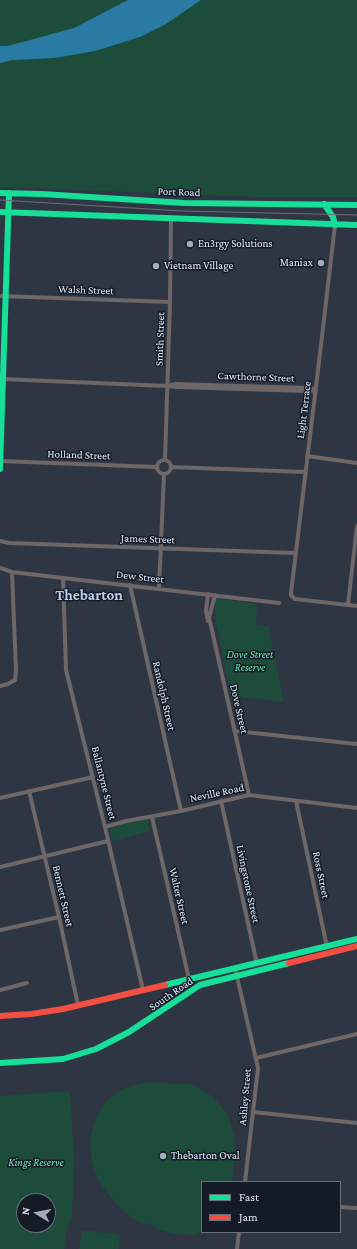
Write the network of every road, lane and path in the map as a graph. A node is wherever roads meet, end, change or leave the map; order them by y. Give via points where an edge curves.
1 (0, 193) edge
2 (9, 193) junction
3 (324, 204) junction
4 (357, 205) edge
5 (0, 212) edge
6 (8, 212) junction
7 (171, 219) junction
8 (335, 225) junction
9 (357, 225) edge
10 (3, 297) edge
11 (170, 302) junction
12 (2, 379) edge
13 (167, 386) junction
14 (316, 390) junction
15 (307, 456) junction
16 (165, 460) junction
17 (0, 461) edge
18 (357, 463) edge
19 (157, 467) junction
20 (171, 467) junction
21 (0, 469) edge
22 (305, 472) junction
23 (164, 474) junction
24 (357, 526) edge
25 (0, 541) edge
26 (160, 549) junction
27 (295, 553) junction
28 (0, 568) edge
29 (12, 572) junction
30 (63, 578) junction
31 (130, 585) junction
32 (159, 588) junction
33 (208, 594) junction
34 (215, 595) junction
35 (279, 603) dead end
36 (348, 605) junction
37 (357, 606) edge
38 (210, 626) junction
39 (0, 686) edge
40 (235, 731) junction
41 (357, 744) edge
42 (93, 776) junction
43 (29, 792) junction
44 (249, 795) junction
45 (0, 798) edge
46 (221, 801) junction
47 (296, 801) junction
48 (357, 808) edge
49 (181, 811) junction
50 (152, 816) junction
51 (106, 827) junction
52 (108, 842) junction
53 (44, 856) junction
54 (0, 867) edge
55 (59, 917) junction
56 (0, 930) edge
57 (357, 939) edge
58 (357, 946) edge
59 (328, 950) junction
60 (256, 962) junction
61 (235, 968) junction
62 (258, 970) junction
63 (237, 976) junction
64 (189, 979) junction
65 (27, 983) dead end
66 (0, 990) edge
67 (143, 990) junction
68 (78, 1005) junction
69 (0, 1016) edge
70 (357, 1034) edge
71 (256, 1058) junction
72 (0, 1063) edge
73 (253, 1112) junction
74 (357, 1123) edge
75 (245, 1181) edge
76 (341, 1207) edge
77 (357, 1208) edge
78 (239, 1233) edge
79 (237, 1249) edge

1 - 2 main road, Port Road
2 - 3 main road, Port Road via 184,203
2 - 6 main road
3 - 4 main road, Port Road
3 - 8 main road via 333,216
5 - 6 main road
6 - 7 main road
6 - 10 main road
7 - 8 main road
7 - 11 street, Smith Street
8 - 9 main road
8 - 14 street, Light Terrace
10 - 11 street, Walsh Street
10 - 12 main road
11 - 13 street, Smith Street
12 - 13 street, Cawthorne Street
12 - 17 main road
13 - 14 street, Cawthorne Street via 308,392
13 - 16 street, Smith Street
14 - 15 street, Light Terrace
15 - 18 street
15 - 22 street, Light Terrace
16 - 19 street
16 - 20 street
17 - 19 street, Holland Street
17 - 21 main road
19 - 23 street via 160,473
20 - 22 street
20 - 23 street via 168,473
22 - 27 street, Light Terrace
23 - 26 street
24 - 36 street
25 - 26 street, James Street
26 - 27 street, James Street
26 - 32 street
27 - 36 street, Light Terrace via 291,593 293,598
28 - 29 street, Dew Street
29 - 30 street, Dew Street
29 - 39 street via 15,680
30 - 31 street, Dew Street
30 - 42 street, Ballantyne Street via 66,670
31 - 32 street, Dew Street
31 - 49 street, Randolph Street
32 - 33 street, Dew Street
33 - 34 street, Dew Street
33 - 38 street, Dove Street via 206,611
34 - 35 street, Dew Street
34 - 38 street, Dove Street via 209,618
36 - 37 street
38 - 40 street, Dove Street
40 - 41 street
40 - 44 street, Dove Street
42 - 43 street
42 - 51 street, Ballantyne Street
43 - 45 street
43 - 53 street, Bennett Street
44 - 46 street, Neville Road
44 - 47 street, Neville Road
46 - 49 street, Neville Road
46 - 60 street, Livingstone Street
47 - 48 street, Neville Road
47 - 59 street, Ross Street
49 - 50 street, Neville Road
50 - 51 street, Neville Road via 126,820
50 - 64 street, Walter Street
51 - 52 street, Ballantyne Street
52 - 53 street
52 - 67 street, Ballantyne Street
53 - 54 street
53 - 55 street, Bennett Street
55 - 56 street
55 - 68 street, Bennett Street
57 - 59 main road, South Road
58 - 59 main road, South Road
59 - 60 main road, South Road
59 - 62 main road, South Road
60 - 61 main road, South Road
60 - 62 street, Livingstone Street
61 - 63 street, Ashley Street
61 - 64 main road, South Road
62 - 63 main road, South Road
63 - 71 street, Ashley Street
63 - 72 main road, South Road via 200,985 129,1032 96,1049 63,1059
64 - 67 main road, South Road
65 - 66 street
67 - 68 main road, South Road
68 - 69 main road, South Road via 31,1014
70 - 71 street
71 - 73 street, Ashley Street via 258,1068
73 - 74 street
73 - 75 street, Ashley Street
76 - 77 street
78 - 79 street

